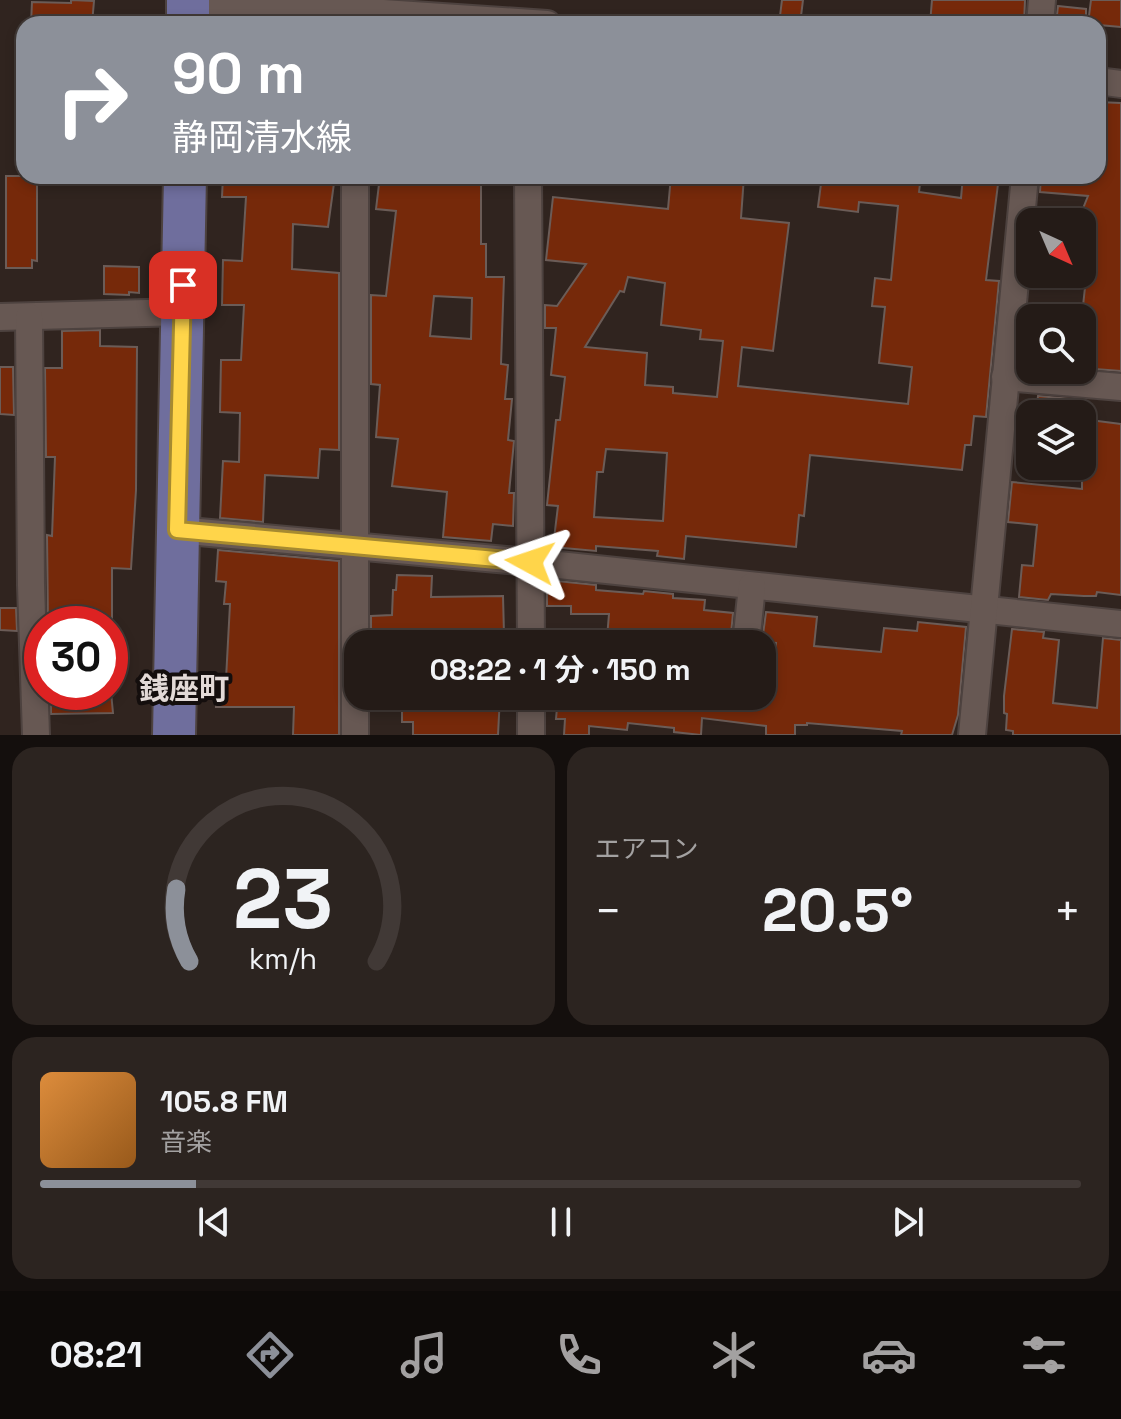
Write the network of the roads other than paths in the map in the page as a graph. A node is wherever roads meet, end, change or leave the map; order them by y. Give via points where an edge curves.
1 (189, 0) edge
2 (528, 14) edge
3 (345, 16) edge
4 (413, 16) edge
5 (185, 184) edge
6 (355, 184) edge
7 (528, 184) edge
8 (1024, 184) edge
9 (183, 312) junction
10 (0, 317) edge
11 (29, 317) junction
12 (1005, 377) junction
13 (1121, 387) edge
14 (177, 530) junction
15 (356, 546) junction
16 (530, 562) junction
17 (752, 586) junction
18 (983, 610) junction
19 (1121, 624) edge
20 (531, 630) edge
21 (747, 630) edge
22 (531, 710) edge
23 (36, 735) edge
24 (174, 735) edge
25 (355, 735) edge
26 (531, 735) edge
27 (972, 735) edge

1 - 3 street
2 - 4 street
5 - 9 main road
6 - 15 street
7 - 16 street
8 - 12 street
9 - 11 street
9 - 14 main road
10 - 11 street
11 - 23 street
12 - 13 street
12 - 18 street
14 - 15 street
14 - 24 main road
15 - 16 street
15 - 25 street
16 - 17 street
16 - 20 street
17 - 18 street
17 - 21 street
18 - 19 street
18 - 27 street
22 - 26 street

